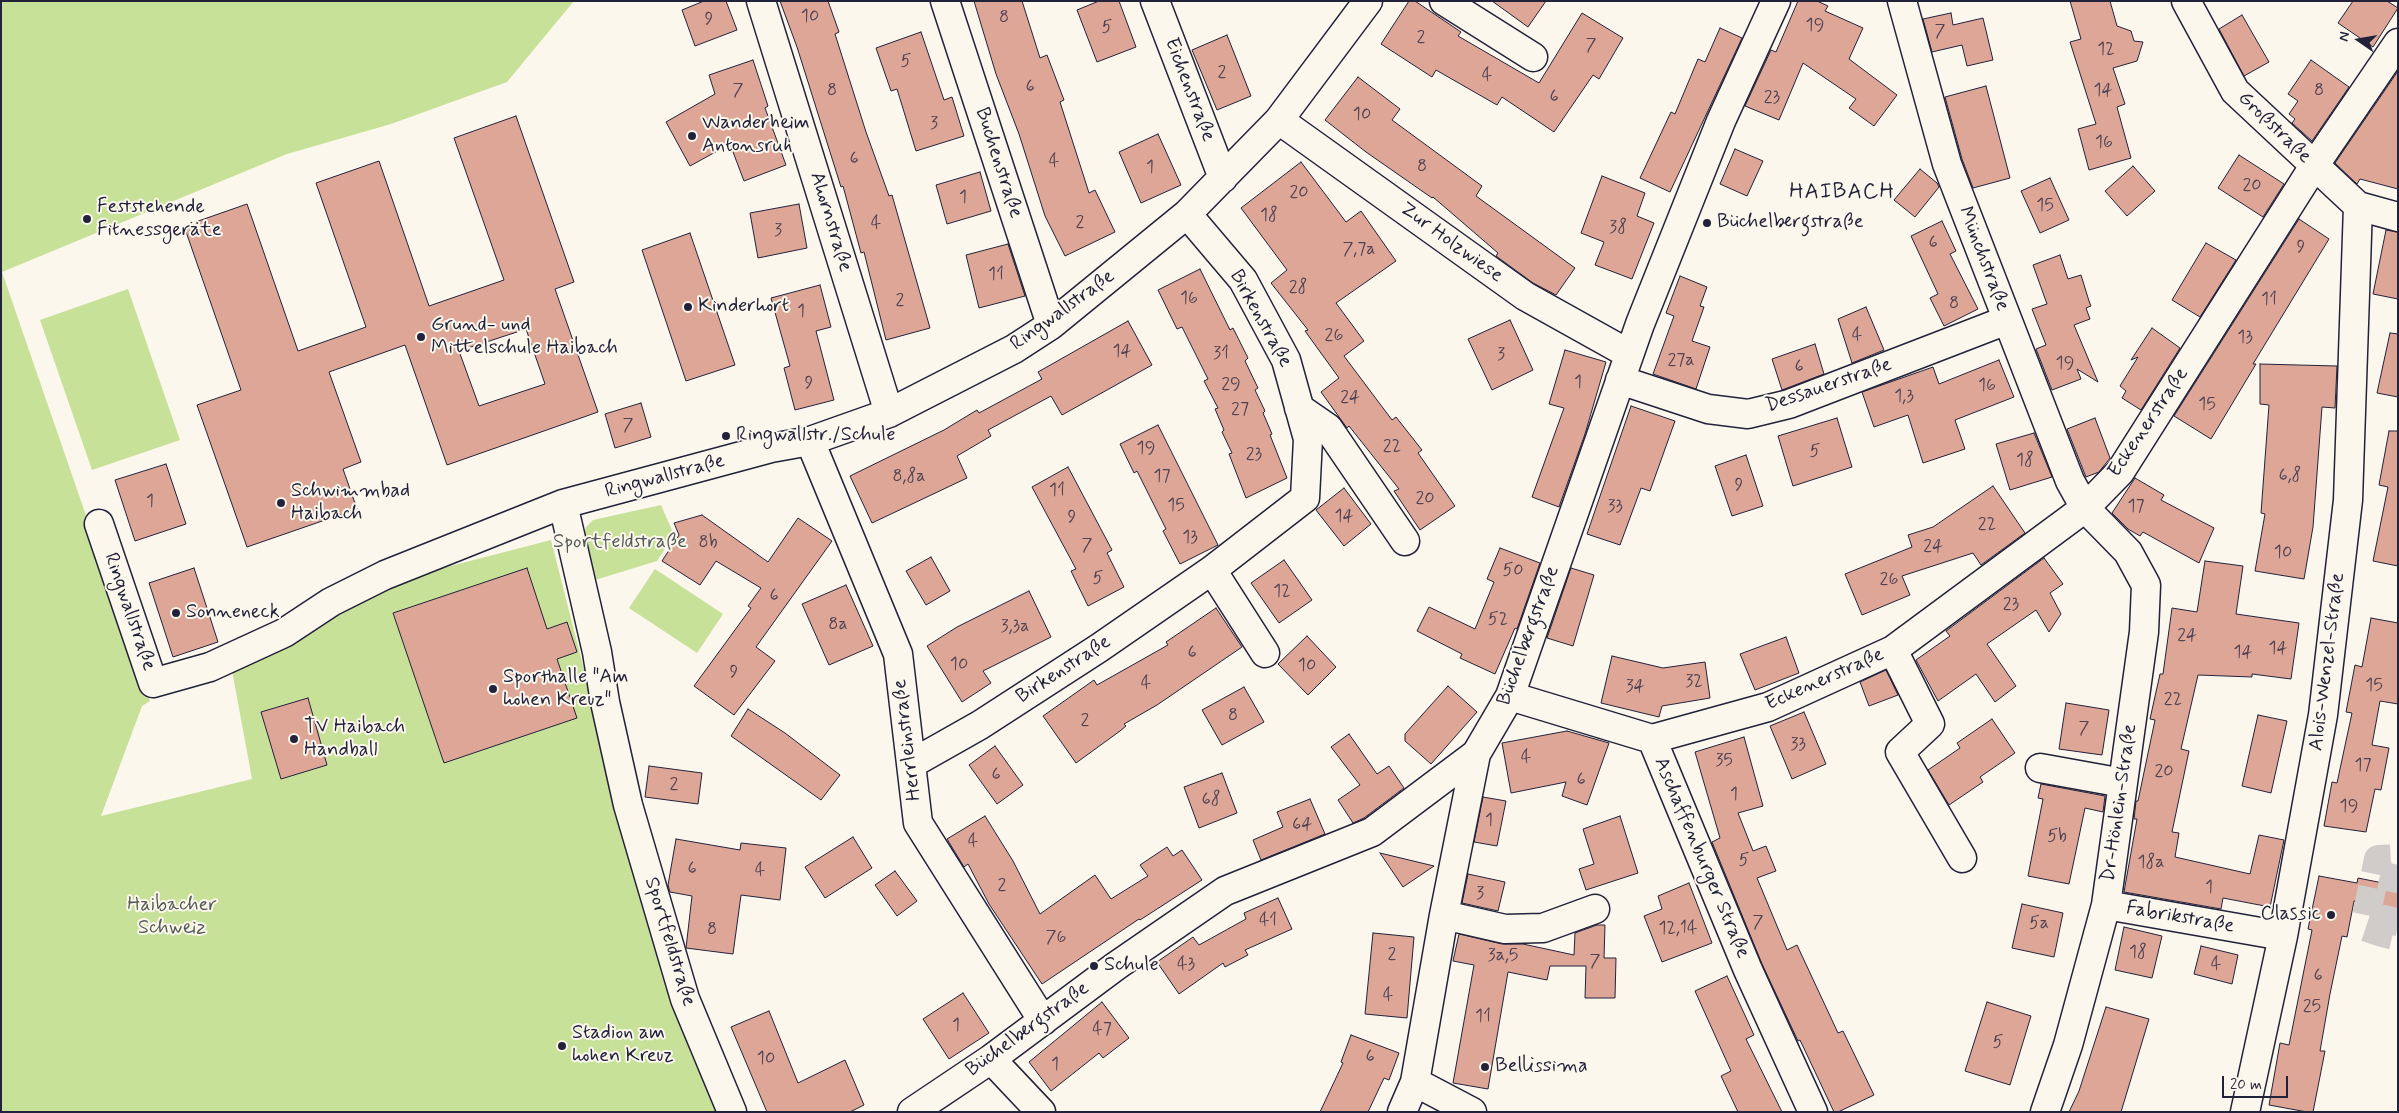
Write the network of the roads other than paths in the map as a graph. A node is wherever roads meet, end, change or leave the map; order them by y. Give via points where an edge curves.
1 (761, 1) edge
2 (945, 1) edge
3 (1155, 1) edge
4 (1444, 1) edge
5 (1776, 1) edge
6 (1902, 1) edge
7 (2186, 1) edge
8 (1360, 6) edge
9 (2398, 43) edge
10 (1533, 57) dead end
11 (1279, 120) junction
12 (2314, 166) junction
13 (1223, 178) junction
14 (2358, 206) junction
15 (1187, 214) junction
16 (2398, 217) edge
17 (2007, 320) junction
18 (1051, 325) junction
19 (1629, 354) junction
20 (1620, 380) junction
21 (1300, 408) junction
22 (888, 414) junction
23 (810, 441) junction
24 (563, 504) junction
25 (2084, 508) junction
26 (99, 524) dead end
27 (1405, 541) dead end
28 (1212, 570) junction
29 (1893, 650) junction
30 (1265, 653) dead end
31 (1510, 696) junction
32 (1652, 739) junction
33 (1476, 754) junction
34 (911, 764) junction
35 (2040, 768) dead end
36 (2123, 783) junction
37 (1962, 858) dead end
38 (2106, 905) junction
39 (1595, 909) dead end
40 (1444, 915) junction
41 (2283, 936) junction
42 (1043, 1021) junction
43 (991, 1059) junction
44 (1415, 1082) junction
45 (732, 1112) edge
46 (912, 1112) edge
47 (1041, 1112) edge
48 (1402, 1112) edge
49 (1472, 1112) edge
50 (1813, 1112) edge
51 (2045, 1112) edge
52 (2245, 1112) edge

1 - 22 street, Ahornstraße
2 - 18 street, Buchenstraße
3 - 13 street, Eichenstraße
4 - 10 street
5 - 19 street, Büchelbergstraße via 1721,121
6 - 17 street, Münchstraße via 1947,164
7 - 12 street, Großstraße via 2235,91
8 - 11 street, Ringwallstraße
9 - 12 street, Eckenerstraße
11 - 13 street, Ringwallstraße
11 - 19 street, Zur Holzwiese via 1525,296
12 - 14 street, Großstraße
12 - 25 street, Eckenerstraße via 2120,472
13 - 15 street, Ringwallstraße
14 - 16 street, Großstraße
14 - 41 street, Alois-Wenzel-Straße via 2348,500 2324,715
15 - 18 street, Ringwallstraße
15 - 21 street, Birkenstraße via 1243,280 1286,360
17 - 20 street, Dessauerstraße via 1789,404 1748,414 1708,409
17 - 25 street, Münchstraße via 2070,481
18 - 22 street, Ringwallstraße via 1014,349
19 - 20 street, Büchelbergstraße
20 - 31 street, Büchelbergstraße
21 - 27 street via 1328,428
21 - 28 street, Birkenstraße via 1308,439 1305,498
22 - 23 street, Ringwallstraße
23 - 24 street, Ringwallstraße via 770,448
23 - 34 street, Herrleinstraße via 898,654
24 - 26 street, Ringwallstraße via 385,575 330,602 284,633 210,668 153,683
24 - 45 street, Sportfeldstraße via 598,652 605,702 628,805 685,1000
25 - 29 street, Eckenerstraße
25 - 36 street, Dr-Hönlein-Straße via 2128,552 2146,585 2144,632
28 - 30 street
28 - 34 street, Birkenstraße via 988,720
29 - 32 street, Eckenerstraße via 1768,707
29 - 37 street via 1930,724 1900,752
31 - 32 street, Aschaffenburger Straße
31 - 33 street, Büchelbergstraße
32 - 50 street, Aschaffenburger Straße via 1748,970
33 - 40 street
33 - 42 street, Büchelbergstraße via 1372,832 1225,890
34 - 42 street, Herrleinstraße via 918,823
35 - 36 street
36 - 38 street, Dr-Hönlein-Straße
38 - 41 street, Fabrikstraße
38 - 51 street, Dr-Hönlein-Straße via 2068,1045
39 - 40 street via 1543,928 1505,929
40 - 44 street
41 - 52 street, Alois-Wenzel-Straße
42 - 43 street, Büchelbergstraße
43 - 46 street, Büchelbergstraße
43 - 47 street
44 - 48 street
44 - 49 street

